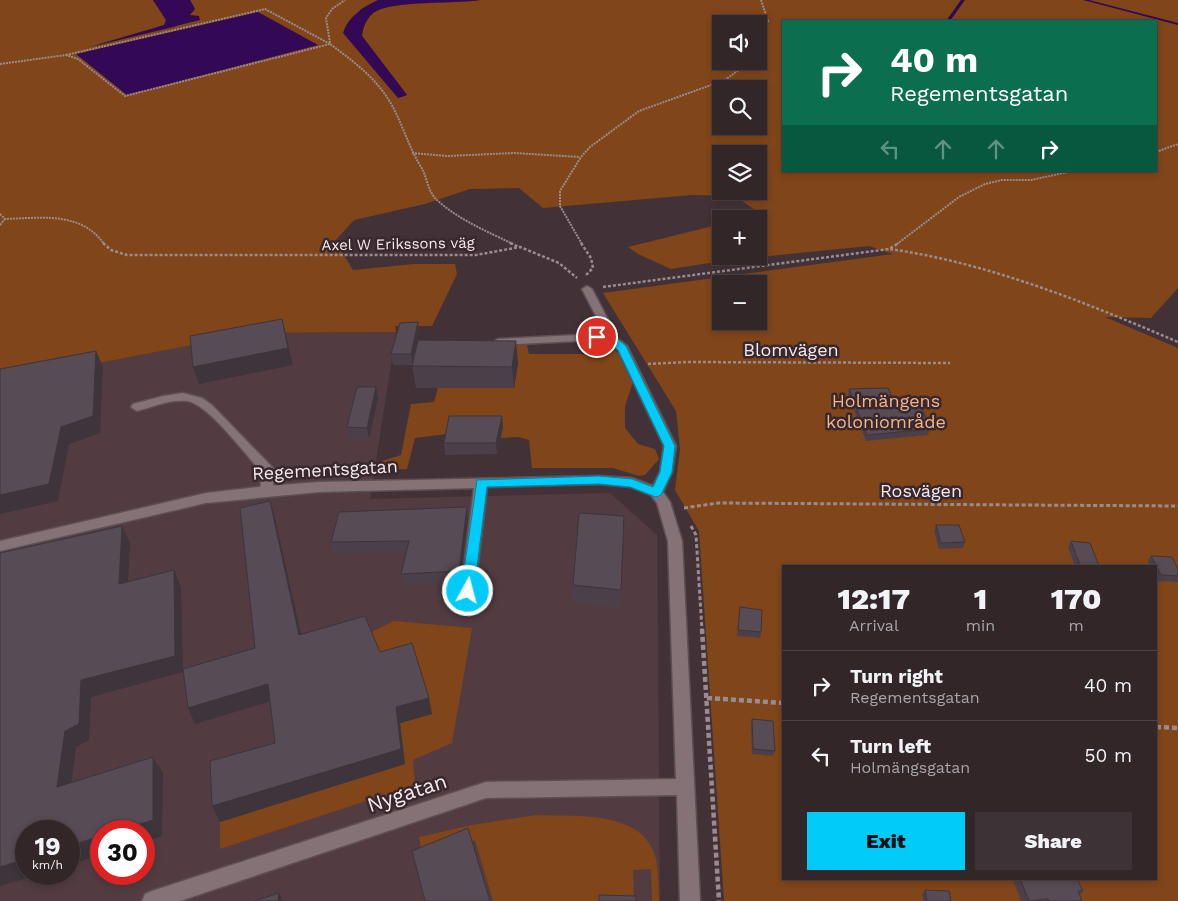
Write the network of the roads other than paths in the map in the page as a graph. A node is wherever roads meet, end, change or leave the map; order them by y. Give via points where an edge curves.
1 (587, 289) road end
2 (614, 341) junction
3 (487, 343) edge
4 (137, 407) dead end
5 (481, 483) junction
6 (267, 491) junction
7 (656, 492) junction
8 (0, 546) edge
9 (468, 591) dead end
10 (685, 787) junction
11 (152, 901) edge
12 (690, 901) edge

1 - 2 lane
2 - 3 street via 584,337
2 - 7 street via 623,348 633,366 670,446 666,472
4 - 6 street via 192,397 212,409 269,472
5 - 6 street, Regementsgatan
5 - 7 street, Regementsgatan via 599,480 632,483
5 - 9 street
6 - 8 street, Regementsgatan via 206,498
7 - 10 street via 663,502 675,541
10 - 11 street, Nygatan via 486,790
10 - 12 street

